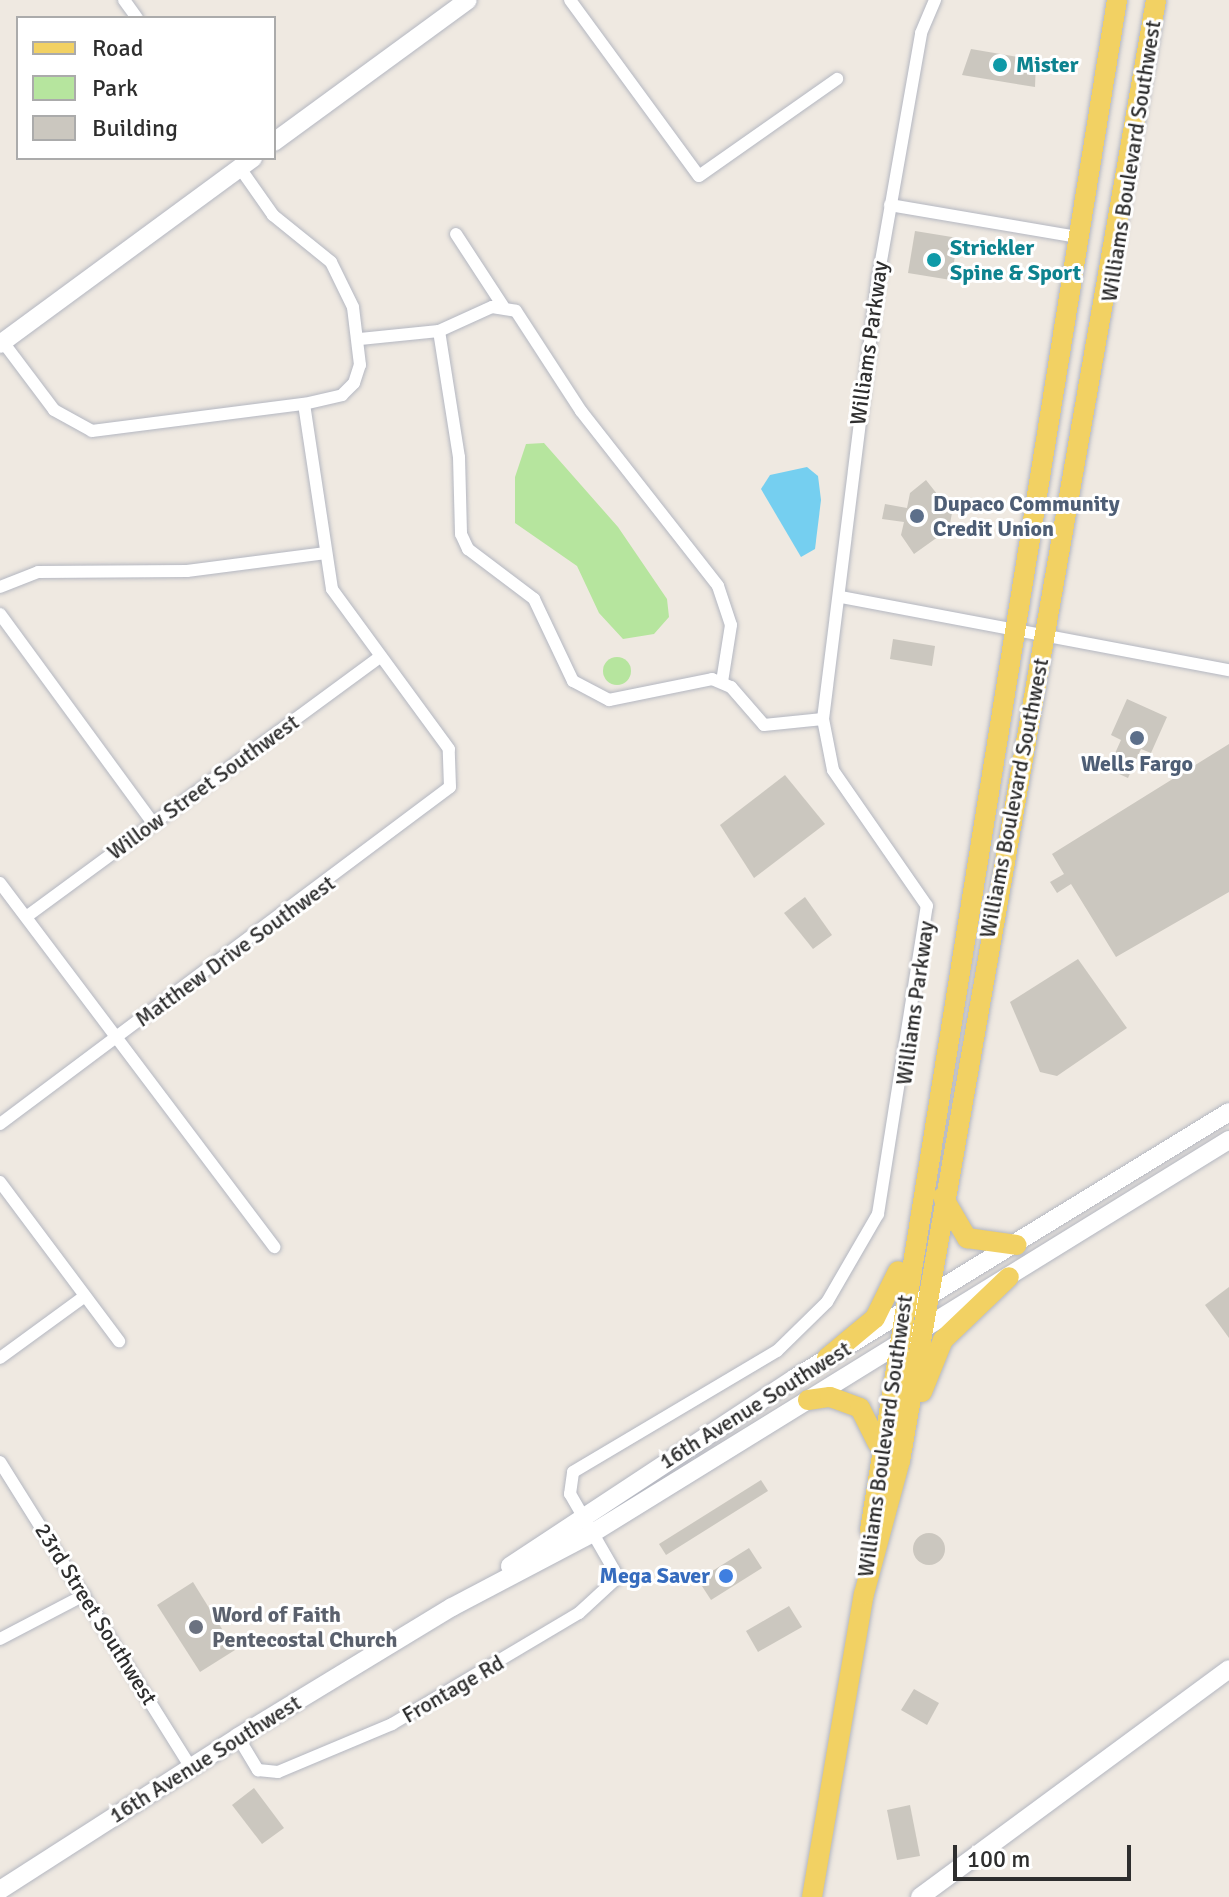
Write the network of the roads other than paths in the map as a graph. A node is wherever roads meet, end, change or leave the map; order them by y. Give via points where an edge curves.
1 (468, 0) edge
2 (570, 0) edge
3 (935, 0) edge
4 (1117, 0) edge
5 (1156, 0) edge
6 (837, 79) dead end
7 (276, 141) edge
8 (244, 162) edge
9 (890, 205) junction
10 (456, 234) dead end
11 (1078, 237) junction
12 (503, 306) junction
13 (439, 331) junction
14 (360, 339) junction
15 (1, 343) edge
16 (304, 404) junction
17 (326, 553) junction
18 (0, 587) edge
19 (841, 597) junction
20 (0, 614) edge
21 (1015, 629) junction
22 (1045, 635) junction
23 (379, 658) junction
24 (1229, 670) edge
25 (722, 682) junction
26 (823, 719) junction
27 (153, 823) junction
28 (0, 883) edge
29 (26, 917) junction
30 (117, 1037) junction
31 (1229, 1112) edge
32 (0, 1124) edge
33 (1229, 1140) edge
34 (0, 1182) edge
35 (943, 1197) junction
36 (916, 1218) junction
37 (1017, 1245) junction
38 (274, 1247) dead end
39 (1009, 1277) junction
40 (85, 1296) junction
41 (927, 1300) junction
42 (900, 1315) junction
43 (922, 1332) junction
44 (119, 1341) dead end
45 (896, 1347) junction
46 (0, 1358) edge
47 (827, 1358) junction
48 (808, 1400) junction
49 (880, 1449) junction
50 (900, 1461) junction
51 (0, 1462) edge
52 (581, 1515) junction
53 (591, 1534) junction
54 (864, 1594) junction
55 (84, 1595) junction
56 (452, 1607) junction
57 (0, 1639) edge
58 (1226, 1678) edge
59 (238, 1737) junction
60 (190, 1766) junction
61 (0, 1890) edge
62 (812, 1897) edge
63 (920, 1897) edge

1 - 7 main road
2 - 6 street via 699,176
3 - 9 street, Williams Parkway via 921,33
4 - 11 main road, Williams Boulevard Southwest
5 - 22 main road, Williams Boulevard Southwest
8 - 14 street via 273,215 331,262
8 - 15 main road
9 - 11 street
9 - 19 street, Williams Parkway via 853,452
10 - 12 street
11 - 21 main road, Williams Boulevard Southwest
12 - 13 street
12 - 25 street via 526,323 581,411 718,586 731,625
13 - 14 street
13 - 25 street via 459,457 461,534 468,549 534,599 573,681 609,700 697,680
14 - 16 street via 354,383 342,395
15 - 16 street via 54,410 92,431
16 - 17 street
17 - 18 street via 187,571 38,572
17 - 23 street via 332,589
19 - 21 street
19 - 26 street, Williams Parkway
20 - 27 street
21 - 22 street
21 - 36 main road, Williams Boulevard Southwest
22 - 24 street
22 - 35 main road, Williams Boulevard Southwest
23 - 27 street, Willow Street Southwest
23 - 30 street, Matthew Drive Southwest via 449,749 454,767 438,802
25 - 26 street via 764,725
26 - 52 street, Williams Parkway via 833,770 927,906 889,1179 867,1240 811,1320 737,1379 573,1472 570,1494
27 - 29 street, Willow Street Southwest
28 - 29 street
29 - 30 street
30 - 32 street, Matthew Drive Southwest
30 - 38 street
31 - 37 main road, 16th Avenue Southwest
33 - 39 main road, 16th Avenue Southwest
34 - 40 street
35 - 37 main road via 967,1238
35 - 41 main road, Williams Boulevard Southwest
36 - 42 main road, Williams Boulevard Southwest
36 - 47 main road via 882,1308
37 - 41 main road, 16th Avenue Southwest
39 - 43 main road, 16th Avenue Southwest
39 - 50 main road via 943,1340
40 - 44 street
40 - 46 street
41 - 42 main road, 16th Avenue Southwest
41 - 43 main road, Williams Boulevard Southwest
42 - 45 main road, Williams Boulevard Southwest
42 - 47 main road, 16th Avenue Southwest
43 - 45 main road, 16th Avenue Southwest
43 - 50 main road, Williams Boulevard Southwest
45 - 48 main road, 16th Avenue Southwest
45 - 49 main road, Williams Boulevard Southwest
47 - 52 main road, 16th Avenue Southwest
48 - 49 main road via 830,1397 860,1408
48 - 53 main road, 16th Avenue Southwest
49 - 54 main road, Williams Boulevard Southwest
50 - 54 main road, Williams Boulevard Southwest
51 - 55 street, 23rd Street Southwest
52 - 53 street, Williams Parkway
52 - 56 main road, 16th Avenue Southwest
53 - 56 main road, 16th Avenue Southwest
53 - 59 street, Frontage Rd via 618,1577 579,1613 392,1724 278,1772 258,1770
54 - 62 main road, Williams Boulevard Southwest
55 - 57 street
55 - 60 street, 23rd Street Southwest
56 - 59 main road, 16th Avenue Southwest
58 - 63 main road
59 - 60 main road, 16th Avenue Southwest
60 - 61 main road, 16th Avenue Southwest

